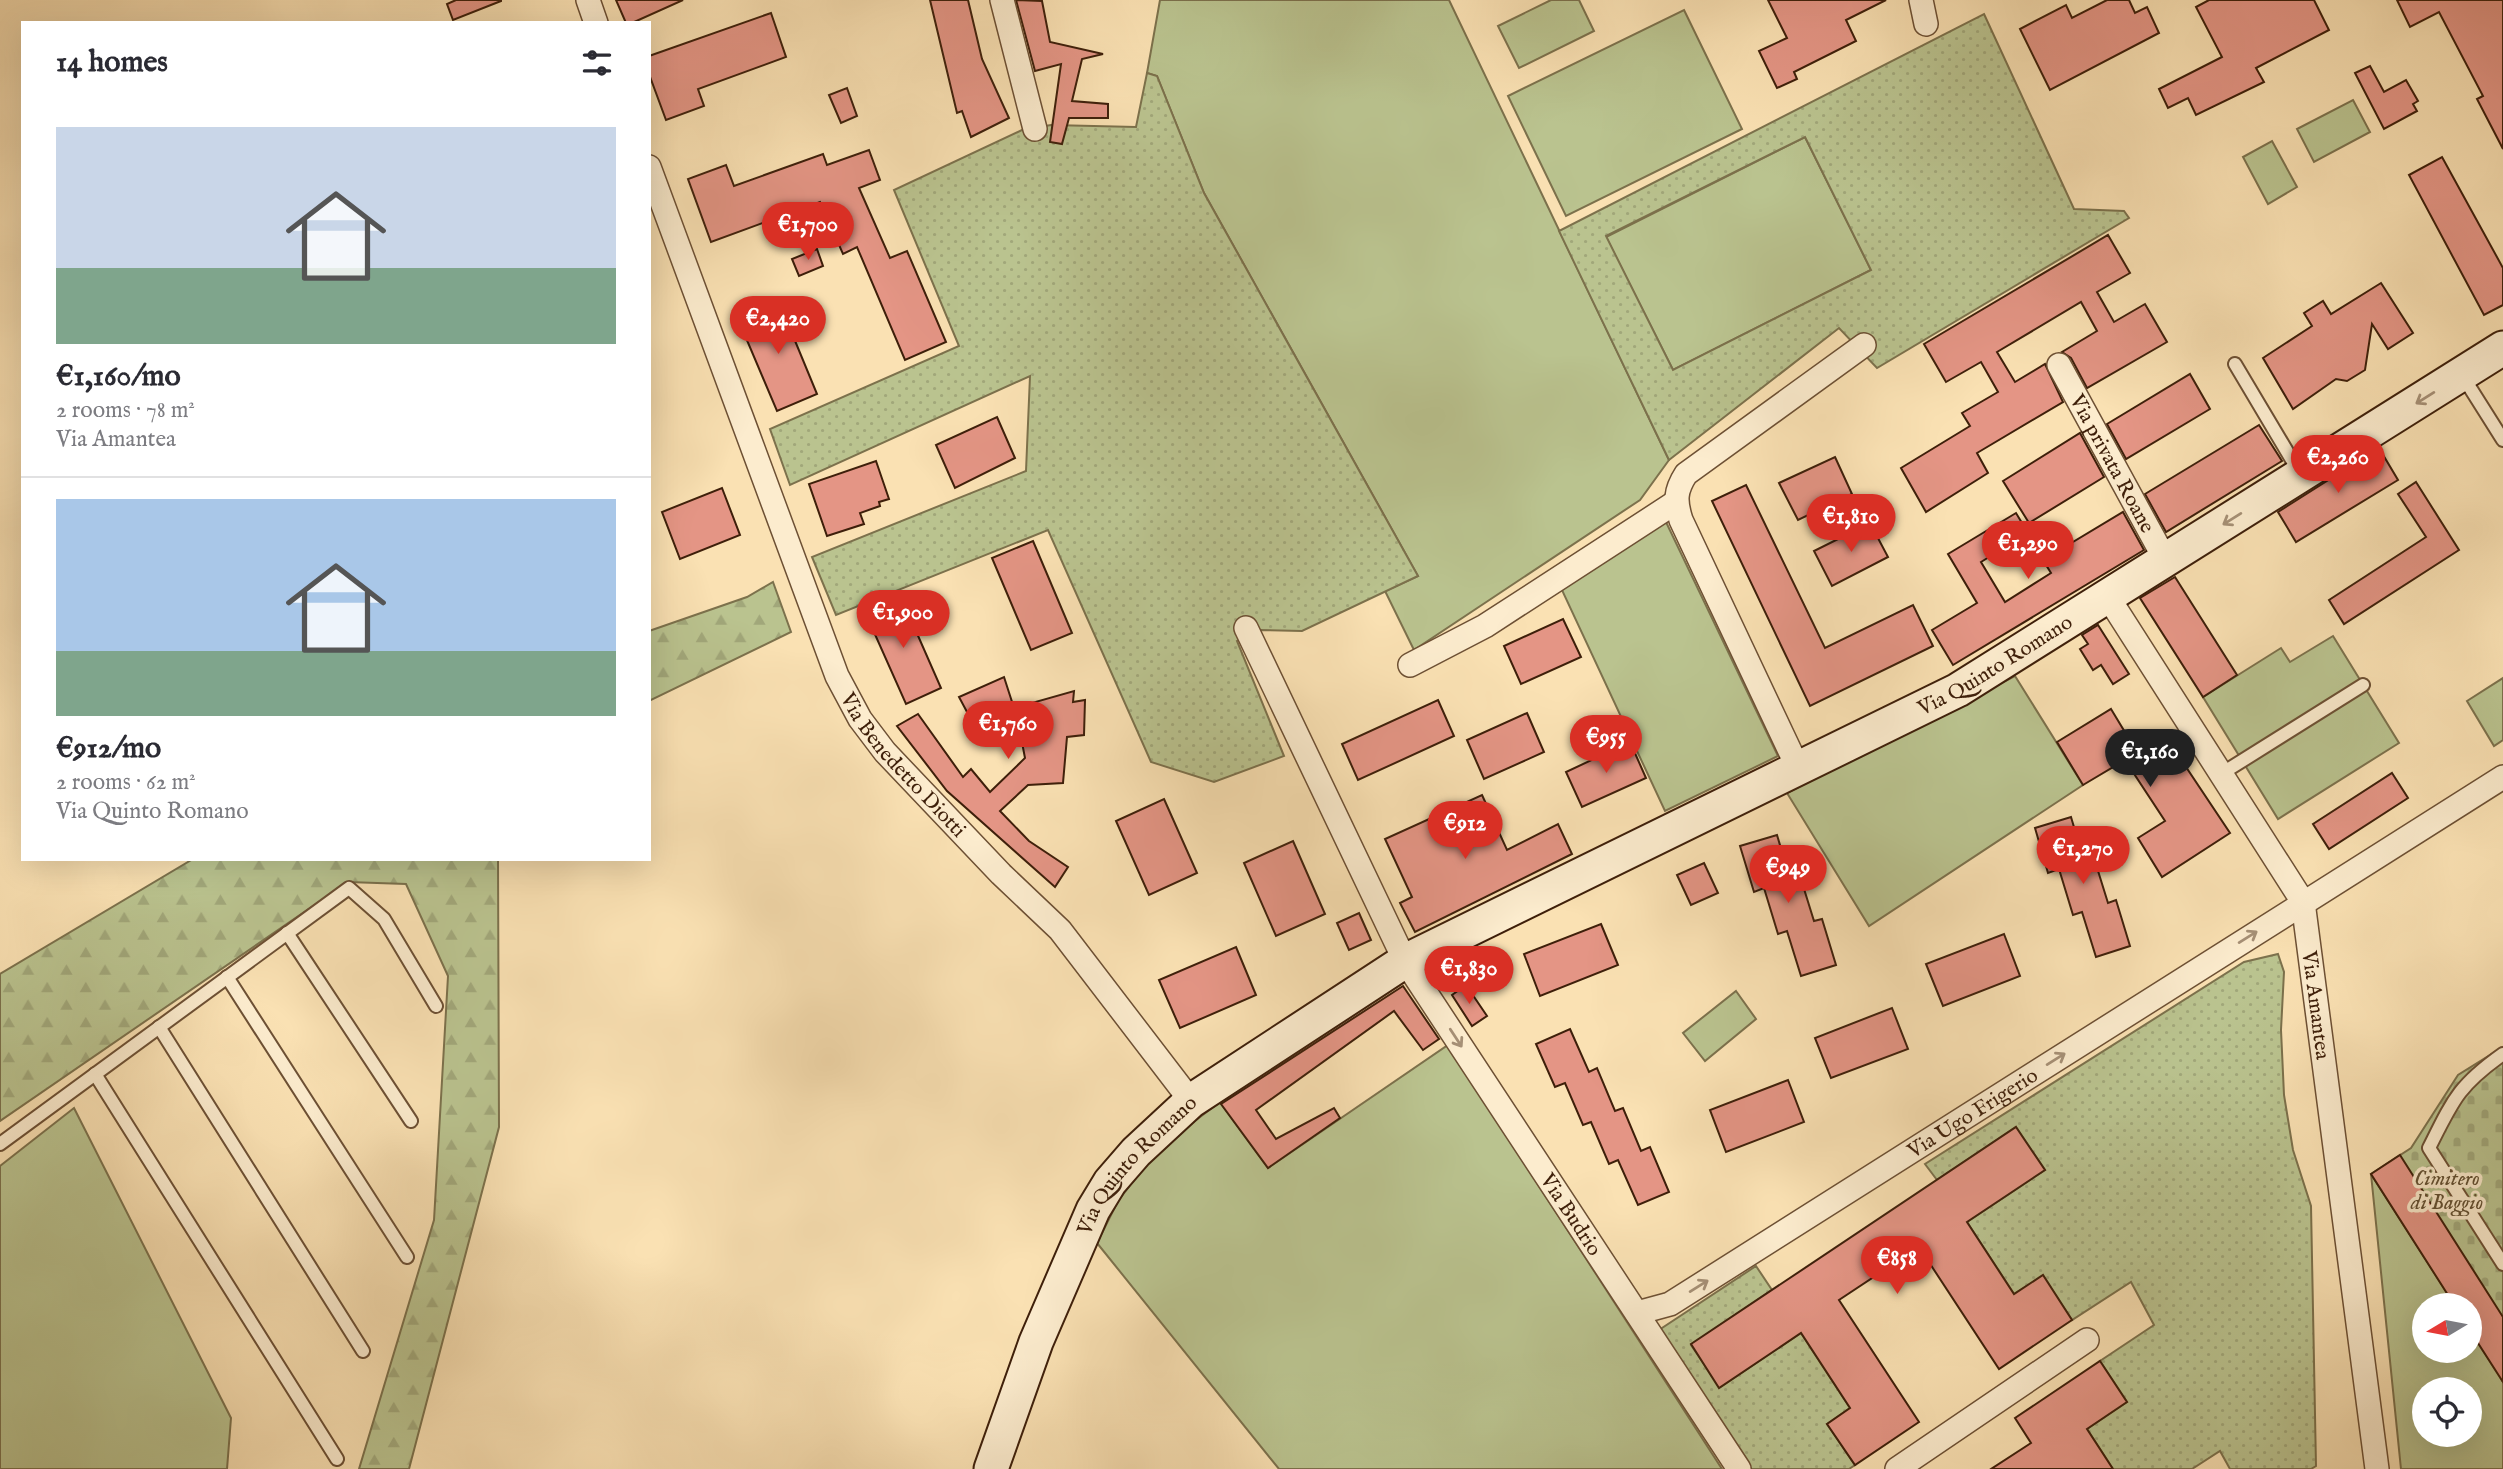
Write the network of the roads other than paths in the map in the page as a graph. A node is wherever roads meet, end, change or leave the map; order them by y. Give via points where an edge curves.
1 (588, 0) edge
2 (1002, 0) edge
3 (1921, 0) edge
4 (595, 21) edge
5 (1926, 24) dead end
6 (1035, 129) dead end
7 (651, 172) edge
8 (1864, 345) dead end
9 (2503, 348) edge
10 (2235, 363) dead end
11 (2059, 365) dead end
12 (2462, 374) junction
13 (2503, 440) edge
14 (2301, 476) junction
15 (1676, 502) junction
16 (2165, 561) junction
17 (2108, 597) junction
18 (1246, 628) dead end
19 (1410, 665) dead end
20 (2363, 685) dead end
21 (1798, 768) junction
22 (2221, 774) junction
23 (2503, 776) edge
24 (2303, 902) junction
25 (287, 933) junction
26 (1405, 961) junction
27 (227, 977) junction
28 (436, 1006) dead end
29 (159, 1027) junction
30 (2503, 1054) edge
31 (95, 1074) junction
32 (1191, 1101) junction
33 (411, 1121) dead end
34 (0, 1144) edge
35 (407, 1257) dead end
36 (2503, 1264) edge
37 (1637, 1312) junction
38 (2087, 1340) dead end
39 (363, 1351) dead end
40 (337, 1459) dead end
41 (2375, 1468) edge
42 (991, 1469) edge
43 (1739, 1469) edge
44 (1897, 1469) edge

1 - 4 street
2 - 6 street
3 - 5 street
7 - 32 street, Via Benedetto Diotti via 837,676 860,719 919,788 1060,930
8 - 15 street via 1686,474 1676,488
9 - 12 street, Via Quinto Romano
10 - 14 lane
11 - 16 street, Via privata Roane
12 - 13 lane
12 -> 14 street, Via Quinto Romano
14 -> 16 street, Via Quinto Romano
15 - 19 street via 1485,626
15 - 21 street
16 - 17 street, Via Quinto Romano
17 - 21 street, Via Quinto Romano via 1958,690
17 - 22 street, Via Amantea
18 - 26 street
20 - 22 lane
21 - 26 street, Via Quinto Romano
22 - 24 street, Via Amantea
23 - 24 street, Via Ugo Frigerio
37 -> 24 street, Via Ugo Frigerio via 1670,1304
24 - 41 street, Via Amantea
25 - 27 lane
25 - 28 lane via 349,888 384,919
25 - 33 lane
26 - 32 street, Via Quinto Romano
26 -> 37 street, Via Budrio
27 - 29 lane
27 - 35 lane
29 - 31 lane
29 - 39 lane
30 - 36 lane via 2474,1074 2456,1094 2429,1148
31 - 34 lane
31 - 40 lane
32 - 42 street, Via Quinto Romano via 1136,1152 1093,1210 1036,1342
37 - 43 street, Via Budrio
38 - 44 street

